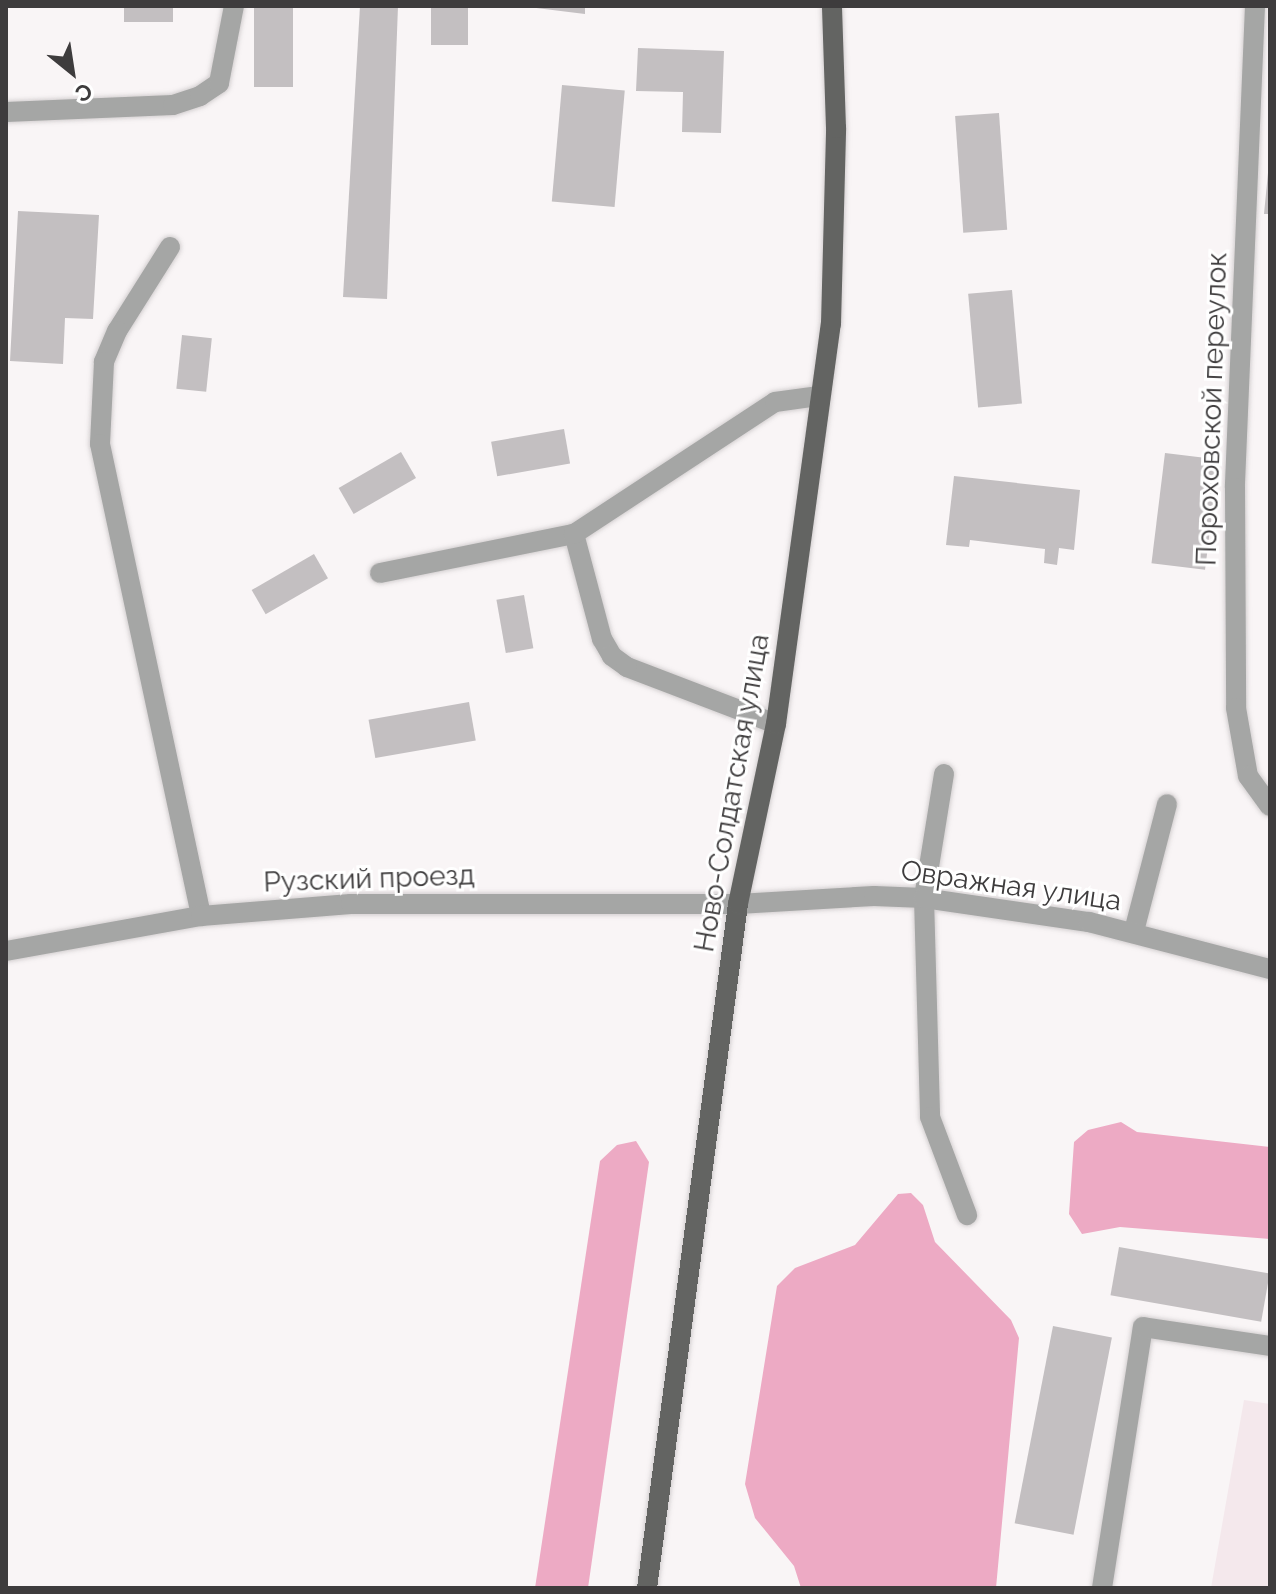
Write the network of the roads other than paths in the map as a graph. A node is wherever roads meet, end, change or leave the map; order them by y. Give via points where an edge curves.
1 (234, 6) edge
2 (832, 6) edge
3 (1255, 6) edge
4 (6, 112) edge
5 (170, 247) dead end
6 (818, 396) junction
7 (574, 534) junction
8 (380, 573) dead end
9 (776, 724) junction
10 (944, 774) dead end
11 (1167, 804) dead end
12 (1270, 806) edge
13 (924, 898) junction
14 (738, 904) junction
15 (201, 916) junction
16 (1134, 931) junction
17 (6, 951) edge
18 (1270, 969) edge
19 (967, 1215) dead end
20 (1270, 1346) edge
21 (647, 1588) edge
22 (1102, 1588) edge

1 - 4 street via 219,83 200,96 173,105
2 - 6 main road, Ново-Солдатская улица via 835,230 831,324
3 - 12 street, Пороховской переулок via 1235,488 1236,708 1248,776
5 - 15 street via 117,331 104,362 100,444
6 - 7 street via 775,402
6 - 9 main road, Ново-Солдатская улица
7 - 8 street
7 - 9 street via 602,639 612,656 627,667
9 - 14 main road, Ново-Солдатская улица
10 - 13 street
11 - 16 street
13 - 14 street, Овражная улица
13 - 16 street, Овражная улица
13 - 19 street via 930,1117
14 - 15 street, Рузский проезд via 351,904
14 - 21 main road, Ново-Солдатская улица
15 - 17 street, Рузский проезд
16 - 18 street, Овражная улица
20 - 22 street via 1143,1327

